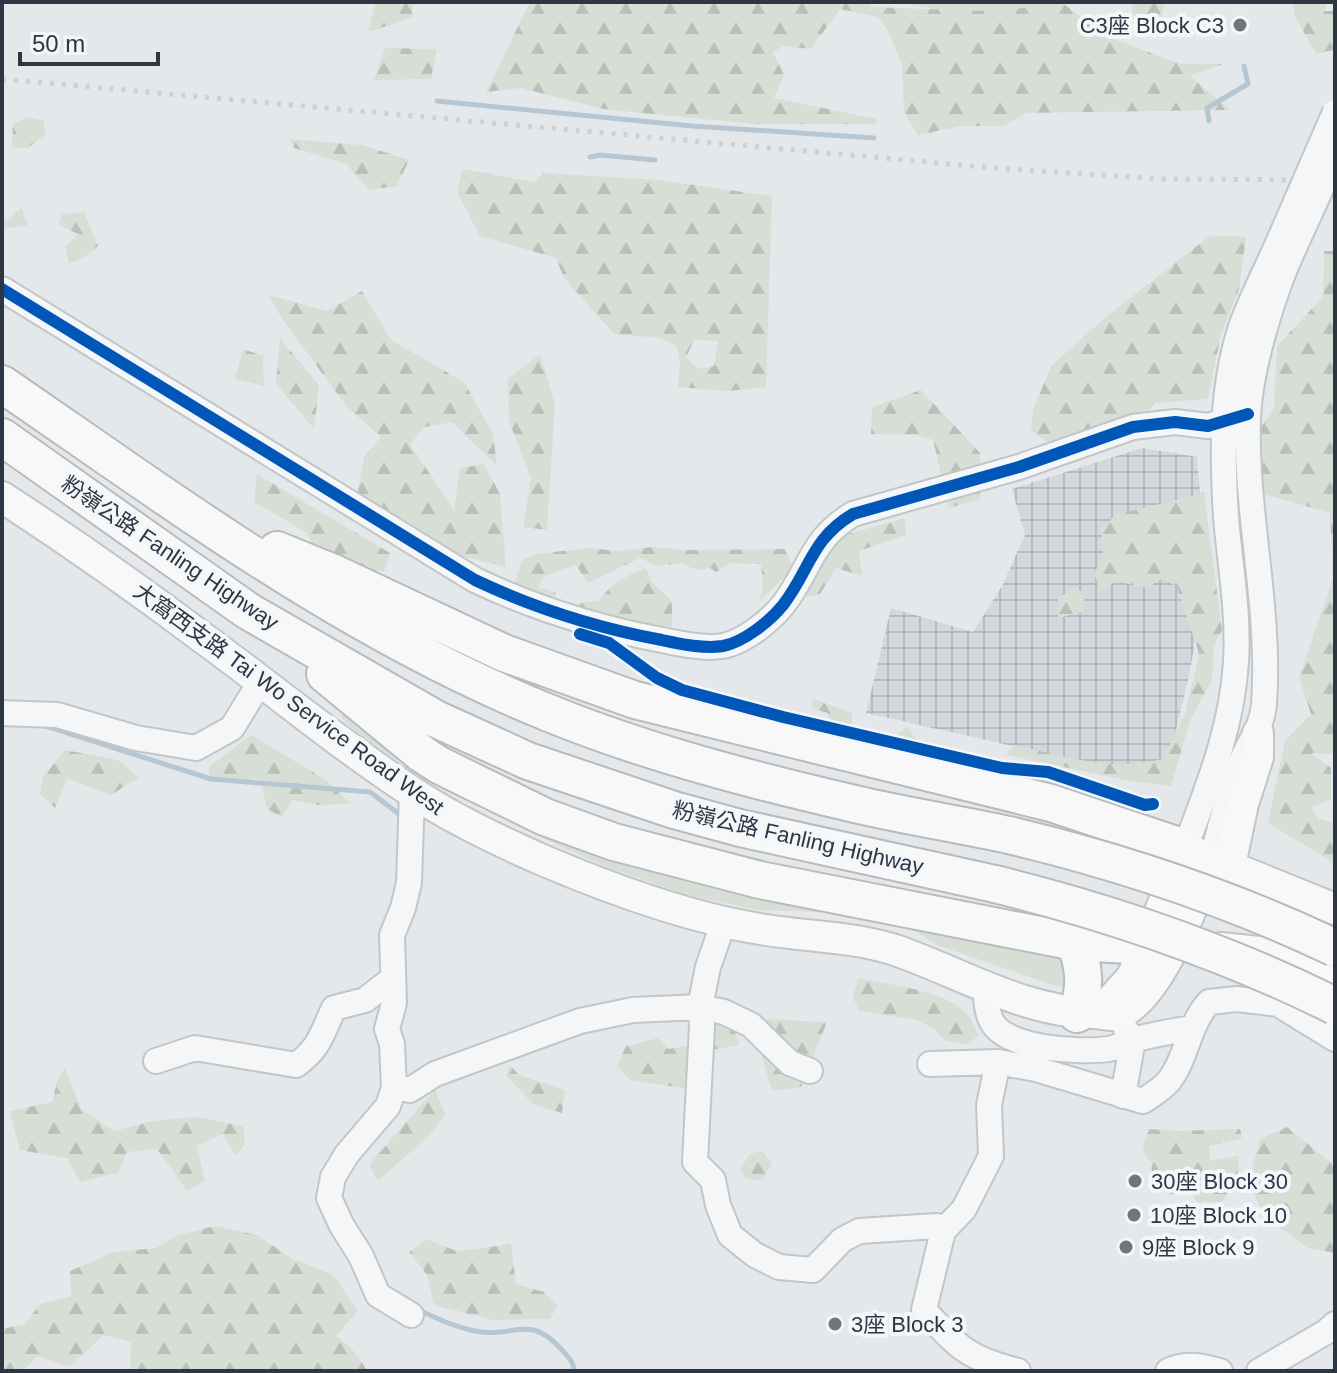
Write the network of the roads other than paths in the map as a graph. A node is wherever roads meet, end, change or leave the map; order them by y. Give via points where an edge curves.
1 (1335, 112) edge
2 (1335, 158) edge
3 (1284, 250) junction
4 (2, 289) edge
5 (2, 384) edge
6 (1237, 418) junction
7 (2, 437) edge
8 (2, 497) edge
9 (198, 517) junction
10 (248, 611) junction
11 (260, 682) junction
12 (2, 713) edge
13 (1258, 733) joint
14 (411, 813) junction
15 (1208, 863) junction
16 (1335, 909) edge
17 (724, 921) junction
18 (1335, 926) edge
19 (1075, 942) junction
20 (1161, 947) junction
21 (1335, 948) edge
22 (1268, 953) junction
23 (392, 979) junction
24 (1335, 984) edge
25 (985, 985) junction
26 (1335, 1006) edge
27 (700, 1007) junction
28 (1096, 1014) junction
29 (1192, 1028) junction
30 (1335, 1039) edge
31 (1133, 1040) junction
32 (156, 1061) dead end
33 (998, 1062) junction
34 (930, 1064) dead end
35 (810, 1071) dead end
36 (401, 1088) junction
37 (1123, 1096) junction
38 (943, 1231) junction
39 (411, 1315) dead end
40 (1335, 1324) edge
41 (1018, 1371) edge
42 (1168, 1371) edge
43 (1220, 1371) edge
44 (1259, 1371) edge

1 - 3 street, bridge
2 - 3 street, bridge
3 - 6 street via 1276,296
4 - 6 street via 475,580 558,613 685,645 722,646 753,631 782,605 834,525 853,514 1019,467 1133,427 1175,422 1208,426
5 - 9 highway, 粉嶺公路 Fanling Highway
6 - 13 street via 1264,625 1264,706
6 - 15 street via 1225,492 1237,621 1235,679
7 - 10 highway, 粉嶺公路 Fanling Highway
8 - 11 main road, 大窩西支路 Tai Wo Service Road West
9 - 15 highway via 504,653 622,695 1051,803
9 - 21 highway, 粉嶺公路 Fanling Highway, bridge via 360,622 549,714 703,765 1086,853 1189,886
10 - 19 highway via 422,754 545,817 614,842 760,880
10 - 26 highway, 粉嶺公路 Fanling Highway, bridge via 436,719 528,761 740,828 1066,902 1266,972
11 - 12 street via 232,728 196,748 136,738 57,715
11 - 14 main road, 大窩西支路 Tai Wo Service Road West
13 - 15 main road via 1258,757 1243,804
14 - 17 main road, 大窩西支路 Tai Wo Service Road West via 453,816 593,881
14 - 23 street via 409,883 392,935
15 - 16 main road
15 - 20 main road via 1176,879
15 - 22 main road via 1217,902
17 - 25 main road, 大窩西支路 Tai Wo Service Road West via 853,939
17 - 27 street
18 - 24 main road via 1324,942 1322,958
19 - 20 highway
19 - 28 highway via 1085,991
20 - 22 main road
20 - 28 main road
22 - 24 main road
23 - 32 street via 365,1000 334,1008 320,1041 296,1065 195,1048
23 - 36 street via 394,1003 387,1029
25 - 28 main road, 大窩西支路 Tai Wo Service Road West via 1030,1002
25 - 31 street via 993,1023 1007,1037 1093,1051
27 - 35 street via 751,1025 790,1063
27 - 36 street via 633,1010 580,1021
27 - 38 street via 695,1162 713,1180 730,1235 779,1267 813,1270 842,1240 859,1231 937,1226
28 - 31 street
29 - 30 street via 1209,1002 1237,999 1278,1004
29 - 31 street
29 - 37 street via 1167,1084 1143,1101
31 - 37 street
33 - 34 street
33 - 37 street
33 - 38 street via 989,1105 991,1156 964,1209
36 - 39 street via 347,1154 333,1177 329,1198 378,1295
38 - 41 street via 924,1310 962,1350
40 - 44 street
42 - 43 street via 1190,1365

